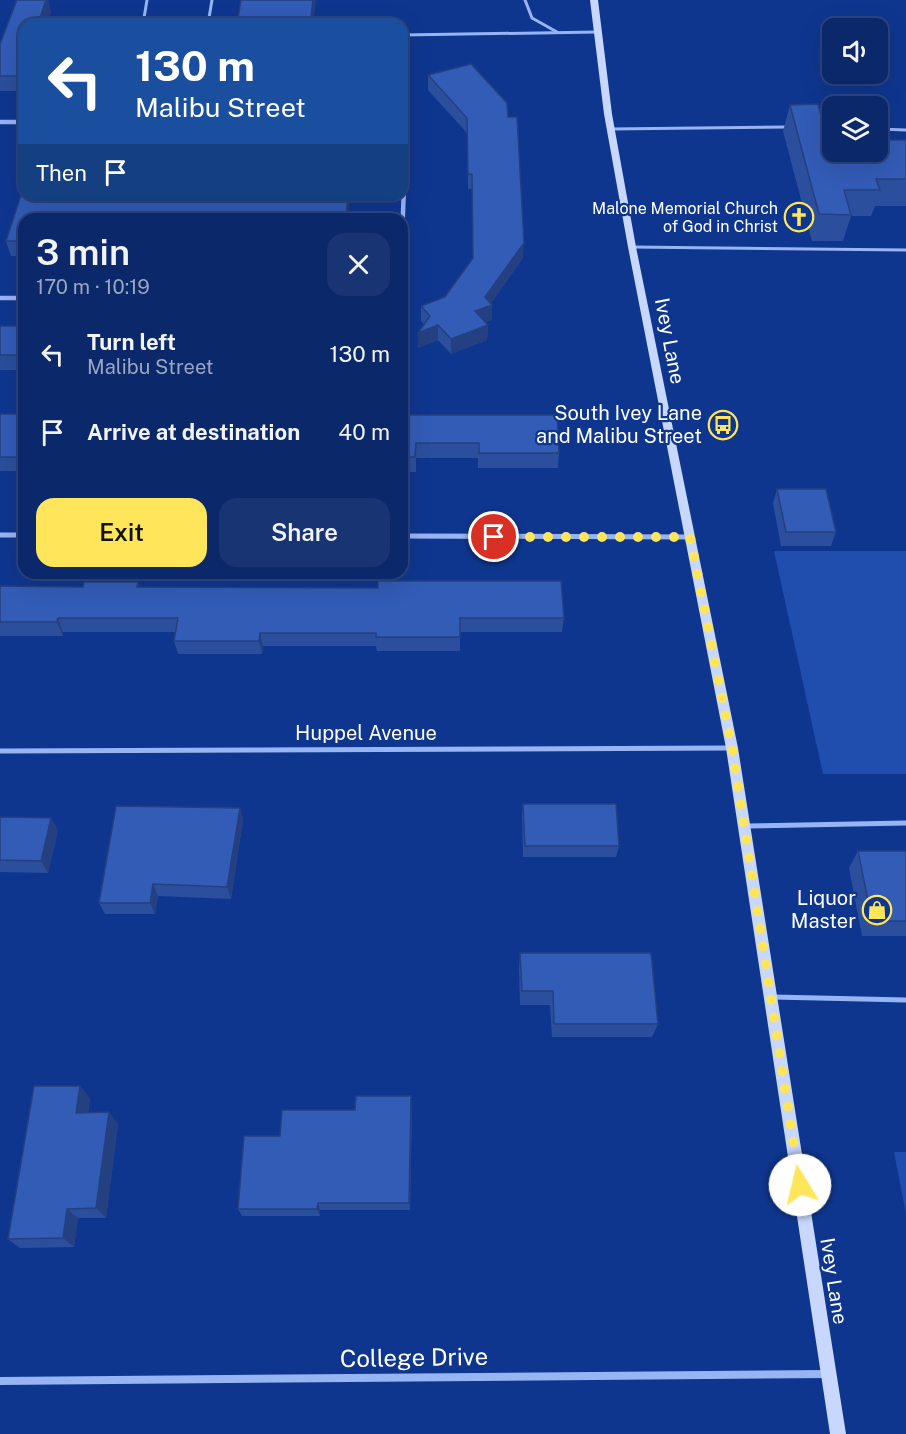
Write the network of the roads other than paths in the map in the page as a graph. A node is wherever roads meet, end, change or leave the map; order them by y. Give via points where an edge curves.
1 (147, 0) edge
2 (213, 0) edge
3 (525, 0) edge
4 (594, 0) edge
5 (144, 18) edge
6 (209, 18) edge
7 (598, 32) junction
8 (559, 33) junction
9 (408, 35) edge
10 (0, 122) edge
11 (18, 122) edge
12 (789, 127) edge
13 (813, 127) edge
14 (822, 127) edge
15 (611, 129) junction
16 (888, 129) edge
17 (906, 130) edge
18 (632, 247) junction
19 (906, 250) edge
20 (0, 298) edge
21 (18, 298) edge
22 (0, 535) edge
23 (18, 535) edge
24 (408, 536) edge
25 (690, 537) junction
26 (732, 748) junction
27 (0, 751) edge
28 (906, 823) edge
29 (744, 826) junction
30 (771, 997) junction
31 (906, 999) edge
32 (829, 1374) junction
33 (0, 1381) edge
34 (838, 1434) edge

1 - 5 lane
2 - 6 lane
3 - 8 lane via 532,18
4 - 7 street, Ivey Lane
7 - 8 lane
7 - 15 street, Ivey Lane
8 - 9 lane
10 - 11 street
12 - 15 lane
13 - 14 lane
15 - 18 street, Ivey Lane
16 - 17 lane
18 - 19 lane
18 - 25 street, Ivey Lane
20 - 21 street
22 - 23 street
24 - 25 street
25 - 26 street, Ivey Lane
26 - 27 street, Huppel Avenue
26 - 29 street, Ivey Lane
28 - 29 lane
29 - 30 street, Ivey Lane
30 - 31 lane
30 - 32 street, Ivey Lane
32 - 33 street, College Drive
32 - 34 street, Ivey Lane

